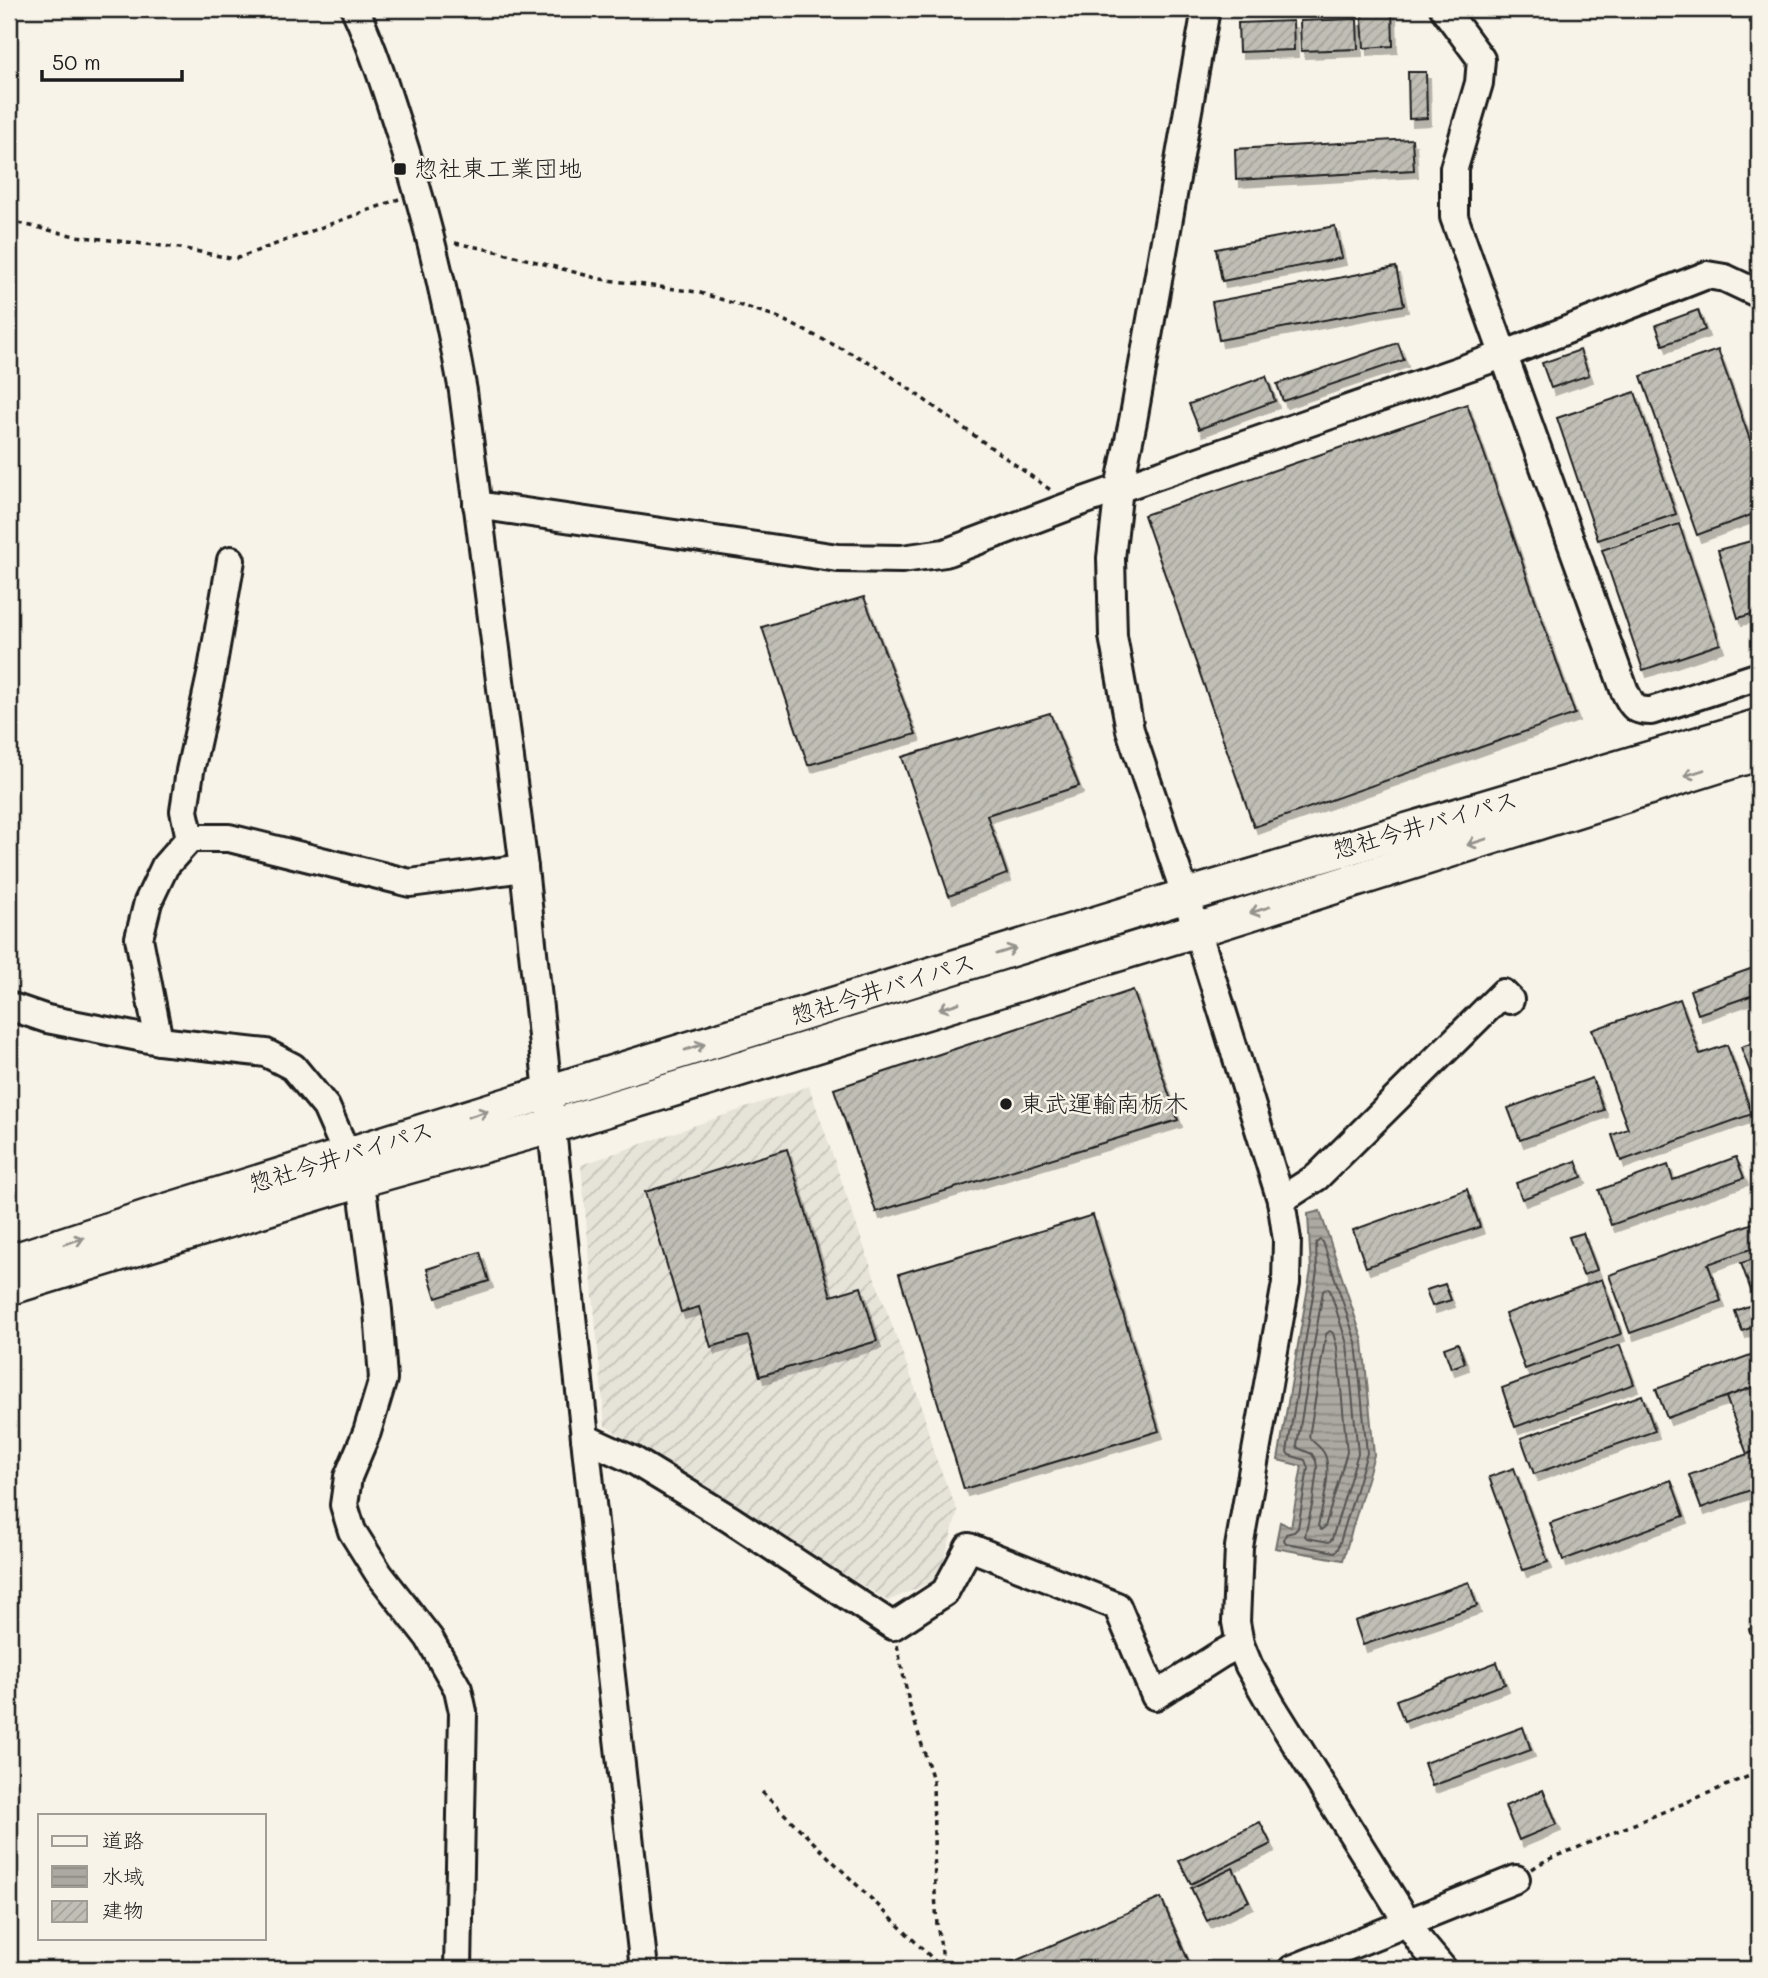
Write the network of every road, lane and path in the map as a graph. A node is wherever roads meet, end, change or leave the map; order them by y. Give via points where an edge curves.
1 (355, 9) edge
2 (1206, 9) edge
3 (1444, 9) edge
4 (1746, 9) edge
5 (1759, 47) edge
6 (419, 192) junction
7 (9, 221) edge
8 (432, 239) junction
9 (1759, 294) edge
10 (1503, 355) junction
11 (1119, 488) junction
12 (477, 505) junction
13 (1072, 505) junction
14 (231, 560) dead end
15 (1759, 676) edge
16 (1759, 726) edge
17 (1759, 753) edge
18 (190, 838) junction
19 (524, 868) junction
20 (1185, 896) junction
21 (1197, 930) junction
22 (1510, 1000) dead end
23 (9, 1006) edge
24 (159, 1041) junction
25 (549, 1092) junction
26 (553, 1126) junction
27 (341, 1141) dead end
28 (363, 1197) dead end
29 (1281, 1200) junction
30 (9, 1262) edge
31 (9, 1288) edge
32 (585, 1438) junction
33 (893, 1626) junction
34 (1240, 1644) junction
35 (1759, 1772) edge
36 (762, 1792) dead end
37 (1516, 1879) joint
38 (1408, 1923) junction
39 (458, 1969) edge
40 (644, 1969) edge
41 (942, 1969) edge
42 (1292, 1969) edge
43 (1443, 1969) edge

1 - 6 street
2 - 11 street
3 - 10 street via 1481,59 1479,83 1454,168 1454,217
4 - 5 path
6 - 7 path via 235,259 180,247 75,236
6 - 8 street
8 - 12 street via 463,391
8 - 13 path via 600,279 697,292 775,316 877,366
9 - 10 street via 1707,275
10 - 11 street
10 - 15 street via 1632,706 1651,711
11 - 13 street
11 - 20 street via 1111,558 1113,636 1130,730
12 - 13 street via 838,558 902,559 945,553
12 - 19 street
14 - 18 street via 184,810
16 - 20 main road, 惣社今井バイパス
17 -> 21 main road, 惣社今井バイパス
18 - 19 street via 229,838 410,883
18 - 24 street via 165,866 148,902 139,938
19 - 25 street
20 - 21 street
25 -> 20 main road, 惣社今井バイパス
21 -> 26 main road, 惣社今井バイパス
21 - 29 street
22 - 29 street via 1503,993 1317,1177
23 - 24 street via 47,1020
24 - 27 street via 266,1053 293,1067 326,1107
25 - 26 street
30 -> 25 main road, 惣社今井バイパス
26 - 31 main road, 惣社今井バイパス
26 - 32 street
28 - 39 street via 383,1379 348,1477 344,1505 352,1531 429,1638 458,1689 463,1712
29 - 34 street via 1287,1240 1286,1283 1239,1547 1236,1622
32 - 33 street via 633,1460 730,1519
32 - 40 street
33 - 34 street via 945,1592 969,1547 1117,1606 1156,1696
33 - 41 path via 910,1707 933,1780
34 - 38 street via 1272,1706
35 - 37 path via 1543,1862
36 - 41 path
37 - 38 street
38 - 42 street
38 - 43 street

